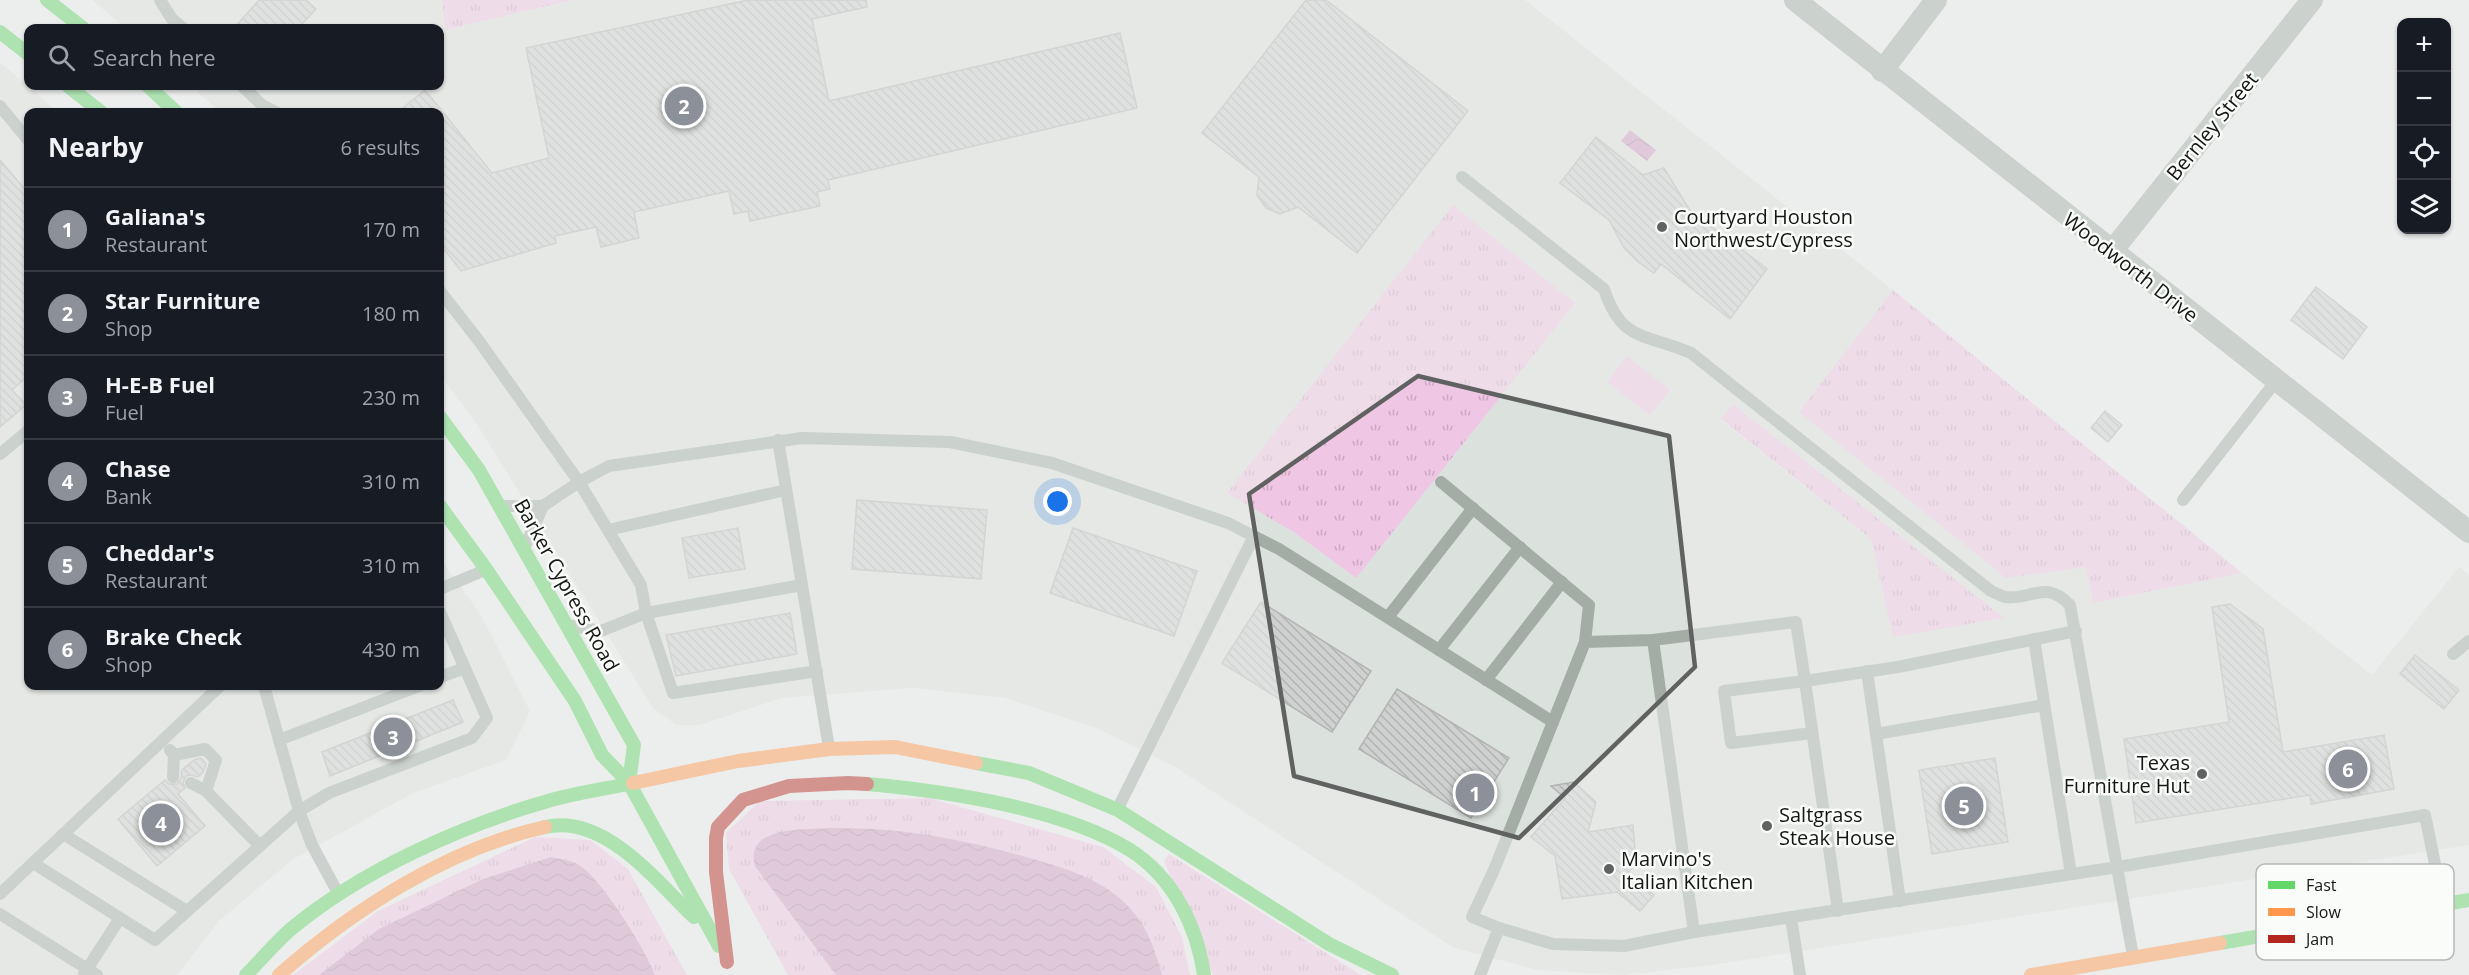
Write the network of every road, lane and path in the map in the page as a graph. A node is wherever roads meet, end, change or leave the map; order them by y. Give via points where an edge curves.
1 (47, 0) edge
2 (160, 0) edge
3 (1795, 0) edge
4 (1936, 0) edge
5 (2312, 0) edge
6 (78, 24) edge
7 (178, 24) edge
8 (0, 32) edge
9 (24, 51) edge
10 (1882, 71) junction
11 (73, 90) edge
12 (152, 90) edge
13 (246, 90) edge
14 (0, 106) edge
15 (96, 108) edge
16 (172, 108) edge
17 (268, 108) edge
18 (24, 135) edge
19 (1462, 177) dead end
20 (2112, 251) junction
21 (444, 296) edge
22 (2276, 381) junction
23 (444, 422) edge
24 (24, 434) edge
25 (778, 440) junction
26 (0, 454) edge
27 (579, 482) junction
28 (1441, 482) dead end
29 (786, 490) junction
30 (2183, 500) dead end
31 (500, 506) junction
32 (543, 506) junction
33 (1473, 508) junction
34 (444, 511) edge
35 (608, 530) junction
36 (2469, 532) edge
37 (1254, 536) junction
38 (524, 548) junction
39 (1520, 548) junction
40 (486, 569) junction
41 (1562, 582) junction
42 (802, 585) junction
43 (444, 587) edge
44 (646, 613) junction
45 (1388, 617) junction
46 (444, 621) edge
47 (564, 625) junction
48 (2076, 631) junction
49 (598, 639) junction
50 (2034, 639) junction
51 (1653, 640) junction
52 (2469, 641) edge
53 (1585, 642) junction
54 (1439, 650) junction
55 (2453, 654) dead end
56 (587, 664) junction
57 (465, 668) junction
58 (816, 671) junction
59 (1867, 671) junction
60 (444, 676) edge
61 (1486, 680) junction
62 (1804, 681) junction
63 (216, 690) edge
64 (265, 690) edge
65 (409, 690) edge
66 (2044, 705) junction
67 (1553, 722) junction
68 (1812, 733) junction
69 (1876, 734) junction
70 (162, 740) junction
71 (279, 740) junction
72 (829, 749) junction
73 (174, 755) junction
74 (630, 783) junction
75 (206, 791) junction
76 (1118, 810) junction
77 (299, 811) junction
78 (63, 834) junction
79 (260, 846) junction
80 (33, 863) junction
81 (2435, 864) edge
82 (2118, 867) junction
83 (2071, 874) junction
84 (0, 894) edge
85 (339, 894) junction
86 (2469, 900) edge
87 (1900, 901) junction
88 (2454, 902) edge
89 (187, 911) junction
90 (1838, 911) junction
91 (0, 914) edge
92 (120, 918) junction
93 (1791, 918) junction
94 (1499, 928) junction
95 (1694, 932) junction
96 (712, 935) junction
97 (2256, 937) edge
98 (2134, 958) junction
99 (727, 962) junction
100 (89, 973) edge
101 (246, 975) edge
102 (279, 975) edge
103 (734, 975) edge
104 (1204, 975) edge
105 (1392, 975) edge
106 (1480, 975) edge
107 (1800, 975) edge
108 (2031, 975) edge

1 - 6 main road
2 - 7 lane
3 - 10 street, Woodworth Drive
4 - 10 street
5 - 20 street, Bernley Street
8 - 9 main road
10 - 20 street, Woodworth Drive
11 - 15 main road
12 - 16 main road
13 - 17 lane
14 - 18 lane
19 - 48 lane via 1604,289 1619,321 1634,334 1690,353 1992,591 2005,597 2047,591 2060,594 2070,605
20 - 22 street, Woodworth Drive
21 - 27 lane
22 - 30 lane
22 - 36 street, Woodworth Drive
23 - 31 main road, Barker Cypress Road
24 - 26 lane
25 - 27 lane via 609,466
25 - 29 lane
25 - 37 lane via 950,442 1052,463 1196,511
27 - 32 lane
27 - 35 lane
28 - 33 lane
29 - 35 lane
29 - 42 lane
31 - 32 lane
31 - 38 main road, Barker Cypress Road
32 - 38 lane
33 - 39 lane
33 - 45 lane
34 - 40 main road
35 - 44 lane via 641,585
37 - 45 lane
37 - 76 lane
38 - 47 main road, Barker Cypress Road
39 - 41 lane
39 - 54 lane
40 - 43 lane
40 - 74 main road via 575,701 602,755
41 - 53 lane via 1589,604
41 - 61 lane
42 - 44 lane
42 - 58 lane
44 - 49 lane
44 - 58 lane via 673,693
45 - 54 lane
46 - 57 lane
47 - 49 lane
47 - 56 main road, Barker Cypress Road
48 - 50 lane
48 - 82 lane
49 - 56 lane
50 - 59 lane
50 - 66 lane
51 - 53 lane
51 - 62 lane via 1796,622
51 - 95 lane
52 - 55 lane
53 - 67 lane
54 - 61 lane
56 - 74 main road, Barker Cypress Road via 634,745
57 - 60 lane
57 - 77 lane via 487,718 472,738 329,793
58 - 72 lane
59 - 62 lane
59 - 69 lane
61 - 67 lane
62 - 68 lane
62 - 68 lane via 1724,691 1731,742
63 - 70 lane
64 - 71 lane
65 - 71 lane
66 - 69 lane
66 - 83 lane
67 - 94 lane via 1472,916
68 - 90 lane
69 - 87 lane
70 - 73 lane
70 - 78 lane
71 - 77 lane
72 - 74 main road via 738,760
72 - 76 main road via 895,747 1029,773
73 - 73 lane via 185,767
73 - 75 lane via 204,749 216,760
74 - 85 main road via 509,813 428,847
74 - 96 main road
75 - 75 lane via 195,779
75 - 79 lane
76 - 105 main road via 1329,944
77 - 79 lane
77 - 85 lane via 312,845
78 - 80 lane
78 - 89 lane
79 - 89 lane
80 - 84 lane
80 - 92 lane
81 - 82 lane via 2425,815
82 - 83 lane
82 - 98 lane
83 - 87 lane
85 - 101 main road via 290,930
86 - 88 main road
87 - 90 lane
89 - 92 lane via 155,940
90 - 93 lane
91 - 100 lane
92 - 100 lane
93 - 95 lane
93 - 107 lane
94 - 95 lane via 1553,944 1624,946
94 - 106 lane
96 - 99 main road
96 - 102 main road via 612,842 584,827 552,824 514,833 431,871 365,909
97 - 98 main road
98 - 108 main road
99 - 103 main road
99 - 104 main road via 714,847 718,826 740,803 777,787 851,784 950,792 1074,824 1112,839 1146,862 1173,893 1193,929

